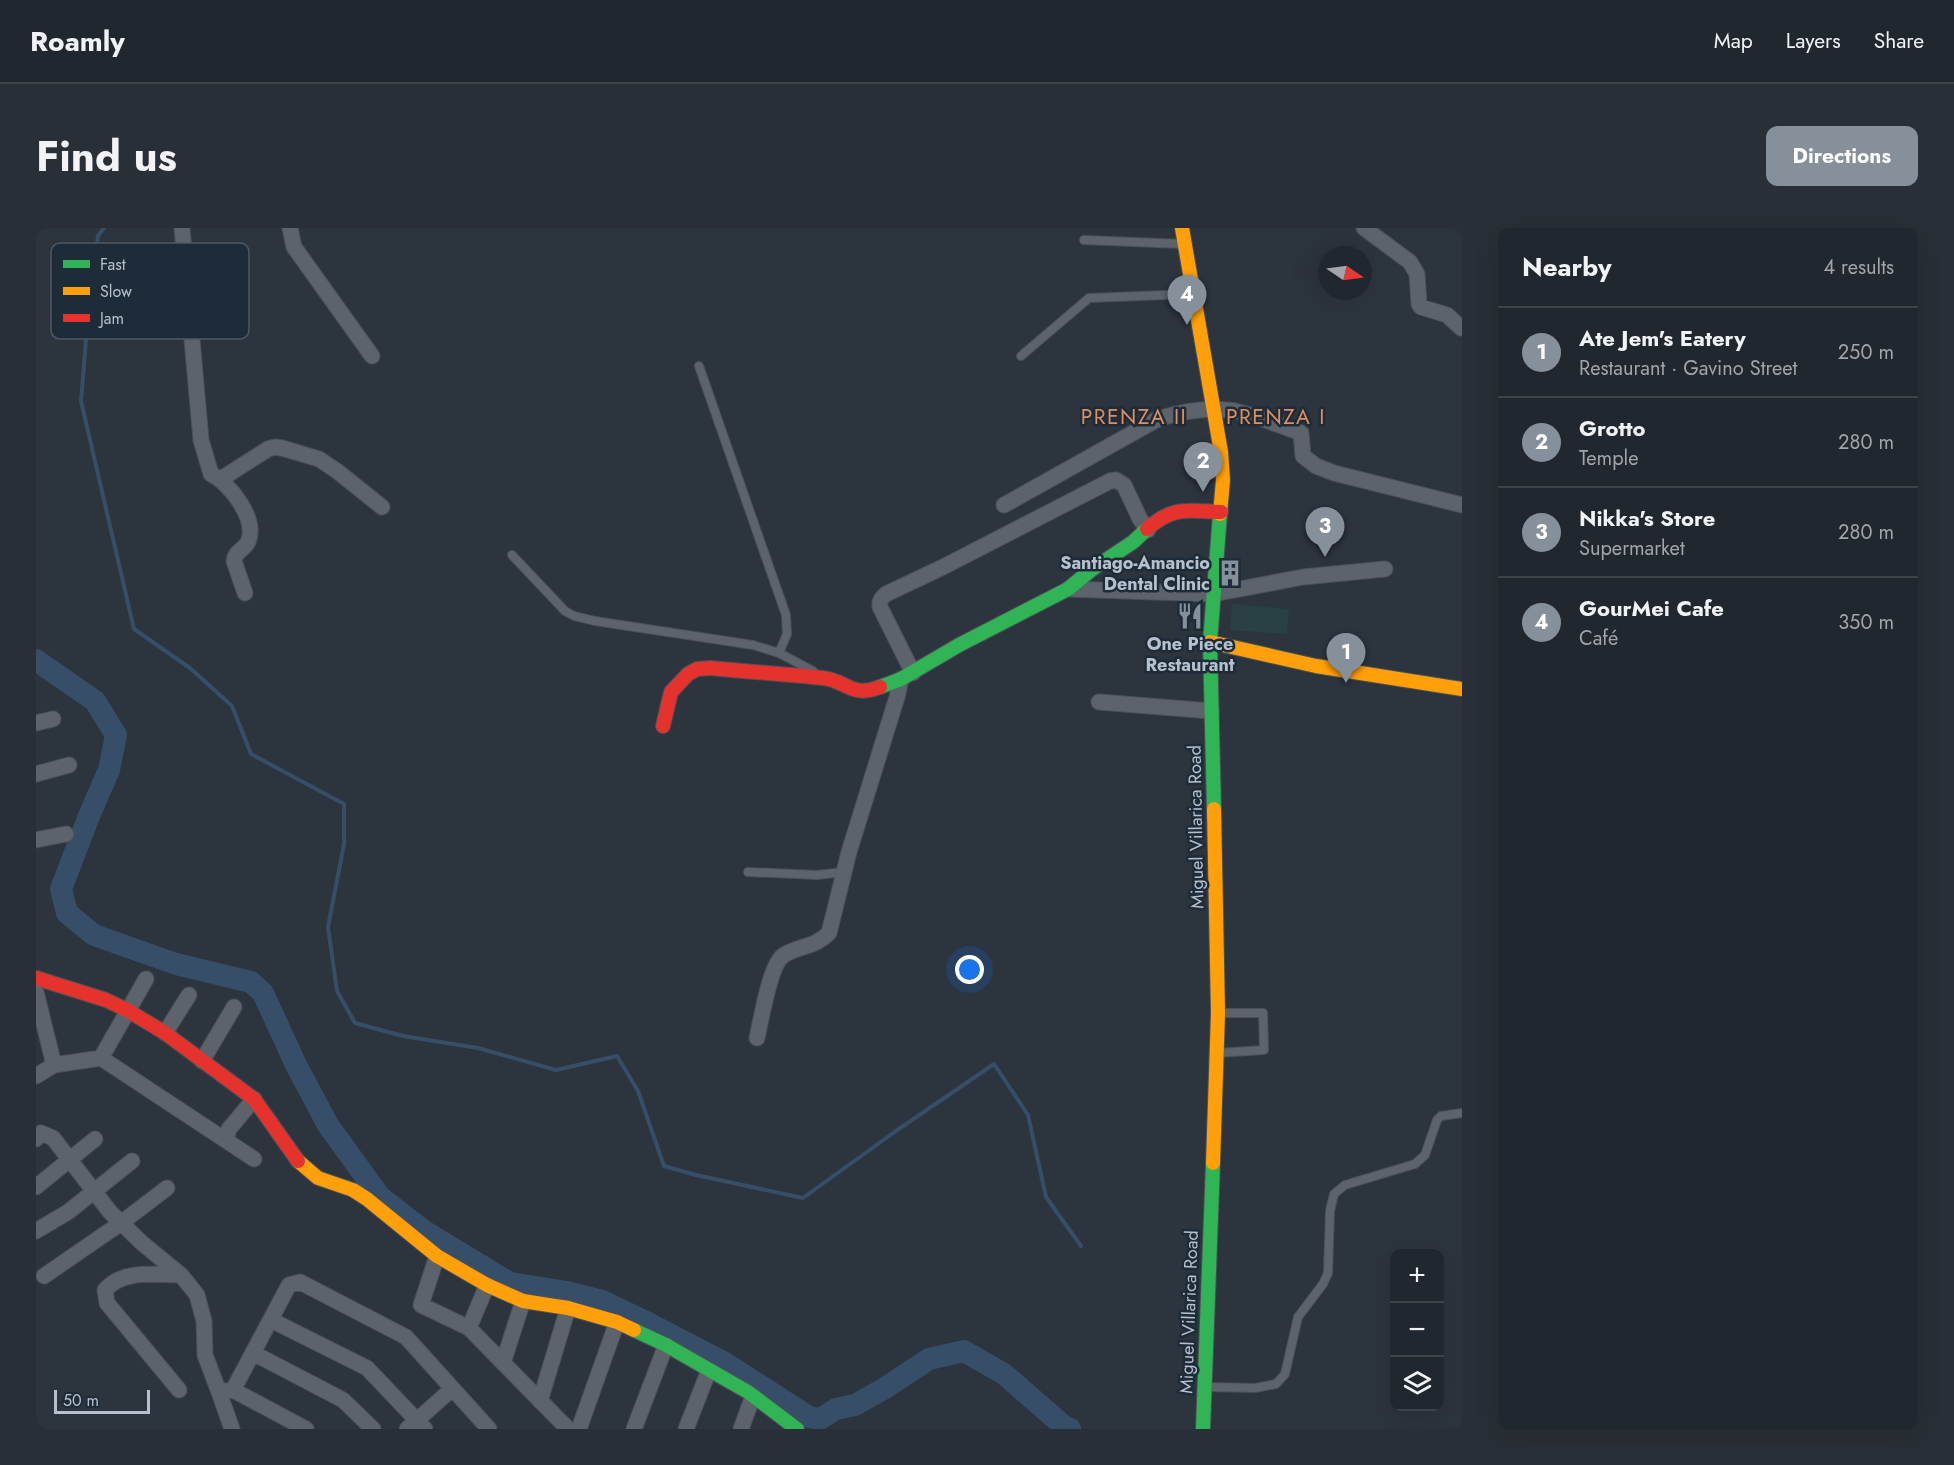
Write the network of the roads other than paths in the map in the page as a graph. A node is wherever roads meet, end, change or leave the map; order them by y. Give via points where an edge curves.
1 (182, 228) edge
2 (290, 228) edge
3 (1182, 228) edge
4 (1364, 228) edge
5 (1084, 240) dead end
6 (183, 243) edge
7 (1185, 244) junction
8 (1193, 294) junction
9 (1461, 328) edge
10 (192, 339) edge
11 (372, 356) dead end
12 (1022, 356) dead end
13 (699, 366) dead end
14 (1214, 409) junction
15 (221, 479) junction
16 (1004, 505) dead end
17 (1462, 505) edge
18 (382, 507) dead end
19 (1221, 512) junction
20 (1148, 530) junction
21 (512, 555) dead end
22 (1384, 569) dead end
23 (1068, 589) junction
24 (245, 593) dead end
25 (1213, 594) junction
26 (1210, 642) junction
27 (780, 653) junction
28 (907, 676) junction
29 (826, 678) junction
30 (1462, 689) edge
31 (1099, 702) dead end
32 (1211, 711) junction
33 (53, 719) dead end
34 (36, 723) edge
35 (663, 726) dead end
36 (69, 765) dead end
37 (36, 774) edge
38 (66, 834) dead end
39 (36, 840) edge
40 (748, 872) dead end
41 (844, 872) junction
42 (36, 978) edge
43 (146, 979) dead end
44 (36, 992) edge
45 (189, 995) dead end
46 (234, 1007) dead end
47 (127, 1010) junction
48 (1218, 1013) junction
49 (165, 1034) junction
50 (757, 1038) dead end
51 (1217, 1053) junction
52 (101, 1058) junction
53 (202, 1061) junction
54 (54, 1065) junction
55 (36, 1076) edge
56 (254, 1099) junction
57 (1462, 1113) edge
58 (95, 1139) dead end
59 (226, 1139) junction
60 (36, 1140) edge
61 (254, 1159) dead end
62 (69, 1160) junction
63 (132, 1161) dead end
64 (36, 1187) edge
65 (167, 1188) dead end
66 (94, 1190) junction
67 (121, 1223) junction
68 (36, 1231) edge
69 (437, 1256) junction
70 (181, 1275) junction
71 (44, 1276) dead end
72 (487, 1285) junction
73 (523, 1301) junction
74 (568, 1308) junction
75 (271, 1320) junction
76 (617, 1322) junction
77 (469, 1328) junction
78 (666, 1345) junction
79 (253, 1353) junction
80 (503, 1363) junction
81 (709, 1370) junction
82 (1204, 1386) junction
83 (452, 1389) junction
84 (179, 1390) dead end
85 (226, 1391) junction
86 (753, 1395) junction
87 (540, 1401) junction
88 (416, 1426) edge
89 (793, 1428) edge
90 (232, 1429) edge
91 (306, 1429) edge
92 (373, 1429) edge
93 (489, 1429) edge
94 (568, 1429) edge
95 (579, 1429) edge
96 (634, 1429) edge
97 (686, 1429) edge
98 (741, 1429) edge
99 (1203, 1429) edge

1 - 6 street
2 - 11 street via 294,247
3 - 7 street, Miguel Villarica Road
4 - 9 street via 1410,262 1417,274 1421,307 1448,315
5 - 7 lane
7 - 8 street, Miguel Villarica Road
8 - 12 lane via 1089,298
8 - 14 street, Miguel Villarica Road
10 - 15 street via 201,440 212,474
13 - 27 lane via 786,615 787,634
14 - 16 street via 1156,420
14 - 17 street via 1239,412 1301,433 1303,456 1316,466
14 - 19 street, Miguel Villarica Road via 1223,480
15 - 18 street via 268,449 282,448 319,459
15 - 24 street via 250,522 248,542 234,561
19 - 20 street via 1174,512 1160,518
19 - 25 street, Miguel Villarica Road
20 - 23 street
20 - 28 street via 1124,485 1116,480 886,594 879,602 880,607
21 - 27 lane via 558,605 574,616 753,645
22 - 25 street
23 - 25 street
23 - 28 street
25 - 26 street, Miguel Villarica Road
26 - 30 street via 1316,666
26 - 32 street, Miguel Villarica Road
27 - 29 lane
28 - 29 street via 862,692
28 - 41 street
29 - 35 street via 697,669 671,692
31 - 32 street
32 - 48 street, Miguel Villarica Road
33 - 34 street
36 - 37 street
38 - 39 street
40 - 41 lane
41 - 50 street via 830,933 820,942 781,956 771,976
42 - 47 street
43 - 47 street
44 - 54 street
45 - 49 street
46 - 53 street
47 - 49 street
47 - 52 street
48 - 51 street, Miguel Villarica Road
48 - 51 lane via 1263,1013 1264,1050
49 - 53 street
51 - 82 street, Miguel Villarica Road
52 - 54 street
52 - 59 street
53 - 56 street
54 - 55 street
56 - 59 street via 229,1129
56 - 69 street via 297,1160 318,1178 367,1199
57 - 82 lane via 1437,1120 1425,1155 1415,1164 1345,1185 1334,1194 1328,1273 1298,1317 1285,1374 1276,1384 1255,1388
58 - 62 street
59 - 61 street
60 - 62 street via 42,1133 53,1138
62 - 64 street
62 - 66 street
63 - 66 street
65 - 67 street
66 - 67 street
66 - 68 street
67 - 70 street
67 - 71 street
69 - 72 street
69 - 77 street via 421,1305
70 - 84 street via 127,1275 111,1282 105,1290 107,1303
70 - 85 street via 197,1295 204,1321 205,1355
72 - 73 street
72 - 77 street
73 - 74 street
73 - 80 street
74 - 76 street
74 - 87 street
75 - 79 street
75 - 83 street via 289,1285 300,1282 406,1338
75 - 88 street via 366,1368
76 - 78 street
76 - 95 street
77 - 80 street
78 - 81 street
78 - 96 street
79 - 85 street
79 - 92 street via 343,1400
80 - 87 street
81 - 86 street
81 - 97 street
82 - 99 street, Miguel Villarica Road
83 - 88 street
83 - 93 street
85 - 90 street
85 - 91 street
86 - 89 street
86 - 98 street
87 - 94 street

